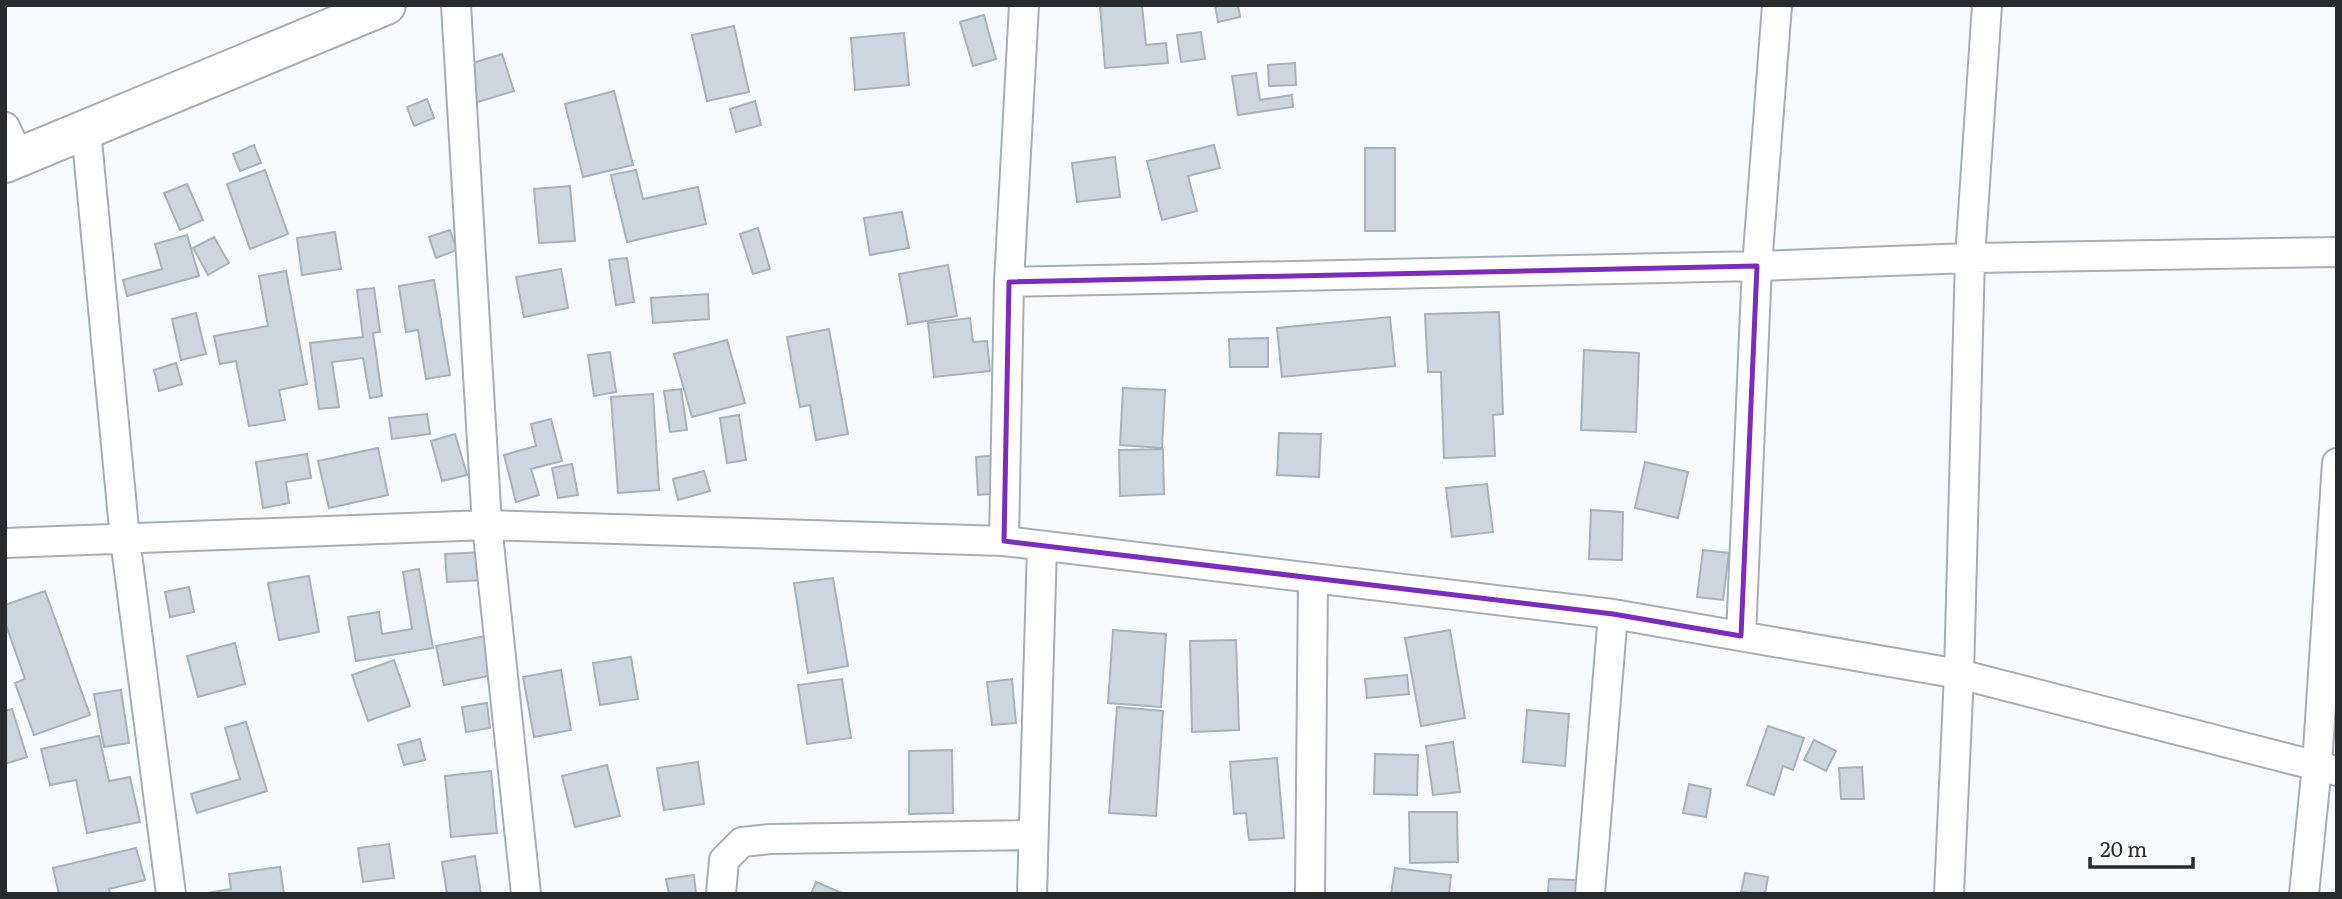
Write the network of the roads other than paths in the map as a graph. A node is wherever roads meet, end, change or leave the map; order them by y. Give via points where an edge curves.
1 (456, 5) edge
2 (1024, 5) edge
3 (1777, 5) edge
4 (1987, 5) edge
5 (375, 7) edge
6 (86, 130) junction
7 (10, 149) edge
8 (2337, 252) edge
9 (1970, 258) junction
10 (1757, 266) junction
11 (1009, 282) junction
12 (2337, 463) edge
13 (487, 526) junction
14 (125, 539) junction
15 (1004, 541) junction
16 (5, 543) edge
17 (1042, 546) junction
18 (1313, 578) junction
19 (1614, 614) junction
20 (1741, 636) junction
21 (1959, 674) junction
22 (2327, 768) edge
23 (1032, 835) junction
24 (171, 894) edge
25 (526, 894) edge
26 (721, 894) edge
27 (1031, 894) edge
28 (1310, 894) edge
29 (1590, 894) edge
30 (1949, 894) edge
31 (2304, 894) edge

1 - 13 street
2 - 11 street
3 - 10 street
4 - 9 street
5 - 6 main road
6 - 7 main road
6 - 14 street
8 - 9 street
9 - 10 street
9 - 21 street
10 - 11 street
10 - 20 street
11 - 15 street
12 - 22 street
13 - 14 street
13 - 15 street
13 - 25 street
14 - 16 street
14 - 24 street
15 - 17 street
17 - 18 street
17 - 23 street
18 - 19 street
18 - 28 street
19 - 20 street
19 - 29 street
20 - 21 street
21 - 22 street
21 - 30 street
22 - 31 street
23 - 26 street via 742,842 724,860
23 - 27 street

